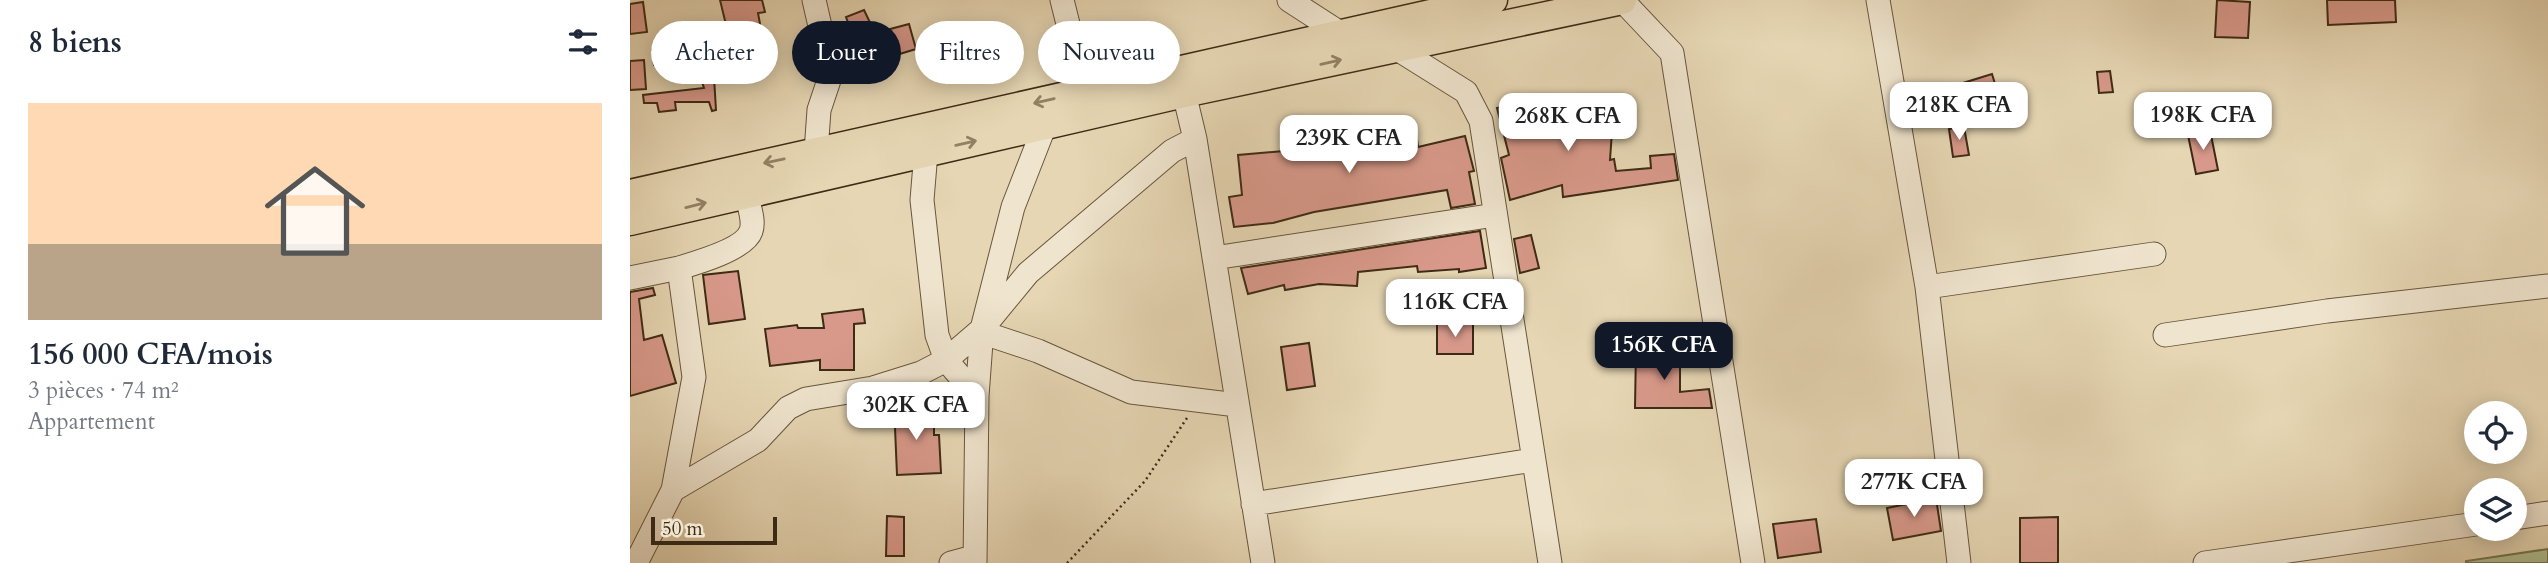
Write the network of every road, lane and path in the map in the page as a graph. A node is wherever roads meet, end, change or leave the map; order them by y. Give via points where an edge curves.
1 (814, 0) edge
2 (1062, 0) edge
3 (1289, 0) edge
4 (1493, 0) edge
5 (1622, 0) edge
6 (1878, 0) edge
7 (1340, 33) junction
8 (1394, 47) junction
9 (1096, 89) junction
10 (1184, 93) junction
11 (1045, 125) junction
12 (1195, 139) junction
13 (816, 152) junction
14 (926, 152) junction
15 (746, 193) junction
16 (630, 194) edge
17 (1495, 215) junction
18 (630, 221) edge
19 (2154, 254) dead end
20 (1214, 258) junction
21 (679, 268) junction
22 (630, 278) edge
23 (2548, 286) edge
24 (1927, 287) junction
25 (982, 331) junction
26 (2165, 335) dead end
27 (946, 360) junction
28 (977, 396) junction
29 (1197, 400) junction
30 (1237, 405) junction
31 (1533, 460) junction
32 (673, 490) junction
33 (1254, 504) junction
34 (2548, 513) edge
35 (2527, 516) edge
36 (2464, 526) edge
37 (974, 560) edge
38 (636, 563) edge
39 (951, 563) edge
40 (1067, 563) edge
41 (1264, 563) edge
42 (1550, 563) edge
43 (1753, 563) edge
44 (1959, 563) edge
45 (2205, 563) edge

1 - 13 street via 831,74 819,110
2 - 9 street via 1078,64
3 - 7 street
4 - 7 main road
5 - 8 main road
5 - 43 street via 1672,53
6 - 24 street
7 - 9 main road
10 -> 8 main road
8 - 17 street via 1466,92 1481,121
9 -> 13 main road
10 - 11 main road
10 - 12 street
14 -> 11 main road
11 - 25 street via 1013,207
12 - 20 street
12 - 25 street via 1172,151 1028,273
13 -> 16 main road
14 - 15 main road
14 - 27 street via 922,200 937,335
18 -> 15 main road
15 - 21 street via 752,224 747,237 728,250
17 - 20 street
17 - 31 street
19 - 24 street
20 - 30 street
21 - 22 street
21 - 32 street via 694,377
23 - 26 street
24 - 44 street
25 - 27 street
25 - 28 street
25 - 29 street via 1131,392
27 - 28 street
27 - 32 street via 873,388 806,399 788,408 758,440
28 - 37 street
29 - 30 street
29 - 40 path via 1145,481
30 - 33 street
31 - 33 street
31 - 42 street
32 - 38 street
33 - 41 street
34 - 35 street
36 - 45 street
37 - 39 street

